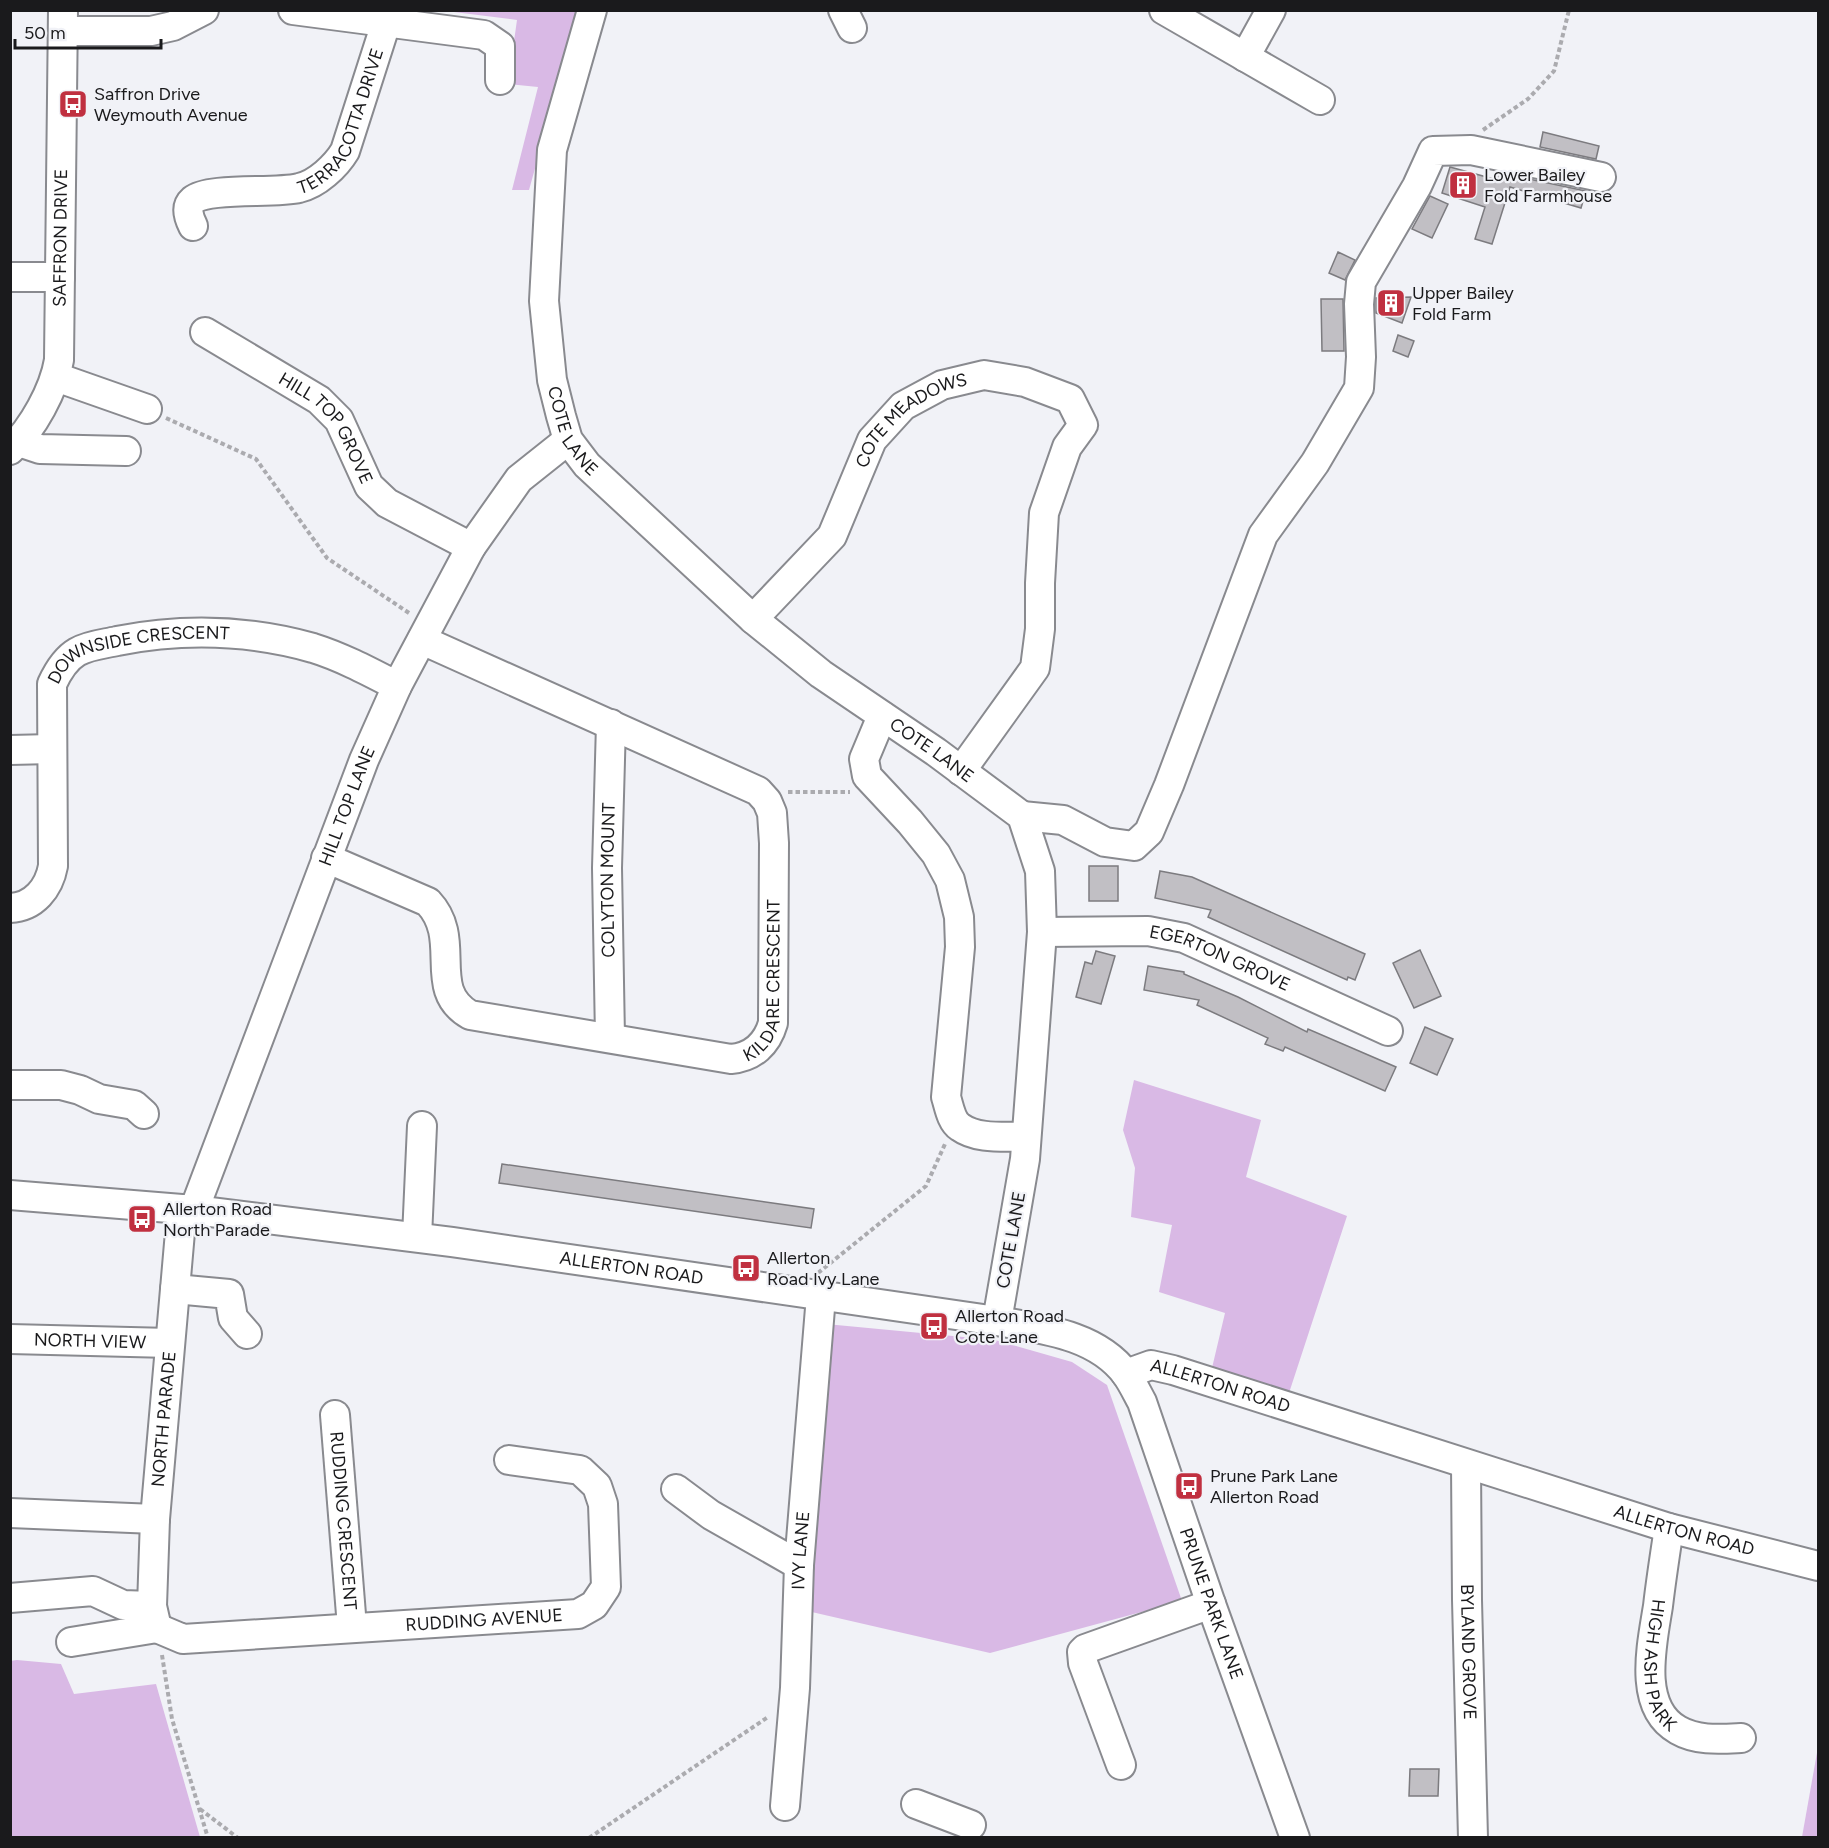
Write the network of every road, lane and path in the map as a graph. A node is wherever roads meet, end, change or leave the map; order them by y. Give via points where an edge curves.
1 (204, 10) edge
2 (293, 10) edge
3 (592, 10) edge
4 (1164, 10) edge
5 (1271, 10) edge
6 (1569, 10) edge
7 (63, 21) edge
8 (386, 23) junction
9 (1245, 57) junction
10 (500, 80) dead end
11 (1320, 100) dead end
12 (1452, 150) junction
13 (1601, 177) dead end
14 (193, 226) dead end
15 (10, 276) edge
16 (60, 277) junction
17 (205, 332) dead end
18 (56, 377) junction
19 (147, 409) joint
20 (568, 440) junction
21 (15, 446) edge
22 (126, 451) dead end
23 (471, 547) junction
24 (753, 619) junction
25 (426, 633) junction
26 (397, 686) junction
27 (882, 716) junction
28 (611, 724) junction
29 (52, 749) junction
30 (10, 750) edge
31 (961, 771) junction
32 (758, 791) junction
33 (883, 792) junction
34 (1022, 816) junction
35 (326, 858) junction
36 (10, 908) edge
37 (1042, 932) junction
38 (1388, 1031) dead end
39 (610, 1038) junction
40 (10, 1085) edge
41 (144, 1114) dead end
42 (955, 1122) junction
43 (422, 1126) dead end
44 (1026, 1137) junction
45 (10, 1196) edge
46 (188, 1210) junction
47 (417, 1237) junction
48 (175, 1289) junction
49 (808, 1294) junction
50 (996, 1321) junction
51 (247, 1334) dead end
52 (10, 1339) edge
53 (170, 1343) junction
54 (1126, 1374) junction
55 (335, 1415) dead end
56 (508, 1460) dead end
57 (1466, 1464) junction
58 (676, 1489) dead end
59 (10, 1513) edge
60 (155, 1519) junction
61 (1669, 1528) junction
62 (799, 1565) junction
63 (1818, 1566) edge
64 (10, 1598) edge
65 (1211, 1604) junction
66 (155, 1617) junction
67 (352, 1627) junction
68 (71, 1642) dead end
69 (794, 1700) junction
70 (1741, 1738) dead end
71 (1121, 1765) dead end
72 (916, 1804) dead end
73 (785, 1806) dead end
74 (198, 1808) junction
75 (963, 1828) edge
76 (208, 1838) edge
77 (238, 1838) edge
78 (589, 1838) edge
79 (1294, 1838) edge
80 (1473, 1838) edge

1 - 7 street via 173,26 151,31
2 - 8 street
3 - 20 street, COTE LANE via 552,150 544,301 552,380
4 - 9 street
5 - 9 street
6 - 12 path via 1554,71 1528,99
7 - 16 street, SAFFRON DRIVE
8 - 10 street via 484,35 500,46
8 - 14 street, TERRACOTTA DRIVE via 345,151 338,162 301,188 225,192 193,200 188,207
9 - 11 street
12 - 13 street via 1471,150
12 - 34 street via 1433,151 1417,186 1360,282 1359,388 1315,463 1263,535 1149,832 1134,846 1105,842 1063,820
15 - 16 street
16 - 18 street, SAFFRON DRIVE
17 - 23 street, HILL TOP GROVE via 319,400 339,420 369,486 387,503
18 - 19 street
18 - 21 street, SAFFRON DRIVE via 25,436
19 - 25 path via 256,459 327,558
20 - 23 street, HILL TOP LANE via 519,479
20 - 24 street, COTE LANE via 587,465
21 - 22 street
23 - 25 street, HILL TOP LANE
24 - 27 street, COTE LANE via 821,674
24 - 31 street, COTE MEADOWS via 832,536 872,440 903,406 942,385 984,375 1024,382 1070,399 1083,425 1067,447 1044,513 1035,668
25 - 26 street, HILL TOP LANE
25 - 28 street
26 - 29 street, DOWNSIDE CRESCENT via 315,649 265,637 228,632 148,635 88,647 62,666 52,684
26 - 35 street, HILL TOP LANE
27 - 31 street, COTE LANE
27 - 33 street via 864,759 867,776
28 - 32 street
28 - 39 street, COLYTON MOUNT via 606,868
29 - 30 street
29 - 36 street, DOWNSIDE CRESCENT via 51,875 35,899
31 - 34 street, COTE LANE
32 - 33 path
32 - 39 street, KILDARE CRESCENT via 770,807 774,843 770,1033 757,1050 731,1059
33 - 42 street via 936,854 950,880 959,917 960,947 946,1097
34 - 37 street, COTE LANE via 1040,871
35 - 39 street, KILDARE CRESCENT via 428,902 436,910 444,929 448,991 463,1010 478,1017
35 - 46 street, HILL TOP LANE
37 - 38 street, EGERTON GROVE via 1148,931 1184,938
37 - 44 street, COTE LANE
40 - 41 street via 61,1085 99,1099 134,1105
42 - 44 street via 983,1136
42 - 49 path via 926,1186
43 - 47 street
44 - 50 street, COTE LANE
45 - 46 street, ALLERTON ROAD
46 - 47 street, ALLERTON ROAD
46 - 48 street, NORTH PARADE
47 - 49 street, ALLERTON ROAD
48 - 51 street via 229,1294 233,1318
48 - 53 street, NORTH PARADE
49 - 50 street, ALLERTON ROAD
49 - 62 street, IVY LANE
50 - 54 street, ALLERTON ROAD via 1092,1345 1112,1358
52 - 53 street, NORTH VIEW
53 - 60 street, NORTH PARADE
54 - 57 street, ALLERTON ROAD via 1151,1365 1173,1370
54 - 65 street, PRUNE PARK LANE via 1142,1402
55 - 67 street, RUDDING CRESCENT
56 - 67 street, RUDDING AVENUE via 580,1470 597,1486 603,1504 606,1587 594,1605 578,1614
57 - 61 street, ALLERTON ROAD
57 - 80 street, BYLAND GROVE
58 - 62 street via 711,1515
59 - 60 street
60 - 66 street, NORTH PARADE
61 - 63 street, ALLERTON ROAD
61 - 70 street, HIGH ASH PARK via 1649,1662 1660,1714 1678,1730 1706,1740
62 - 69 street, IVY LANE
64 - 66 street via 93,1591
65 - 71 street via 1084,1649 1083,1663
65 - 79 street, PRUNE PARK LANE
66 - 67 street, RUDDING AVENUE via 183,1639
66 - 68 street
66 - 74 path via 172,1719
69 - 73 street, IVY LANE
69 - 78 path
72 - 75 street
74 - 76 path
74 - 77 path

